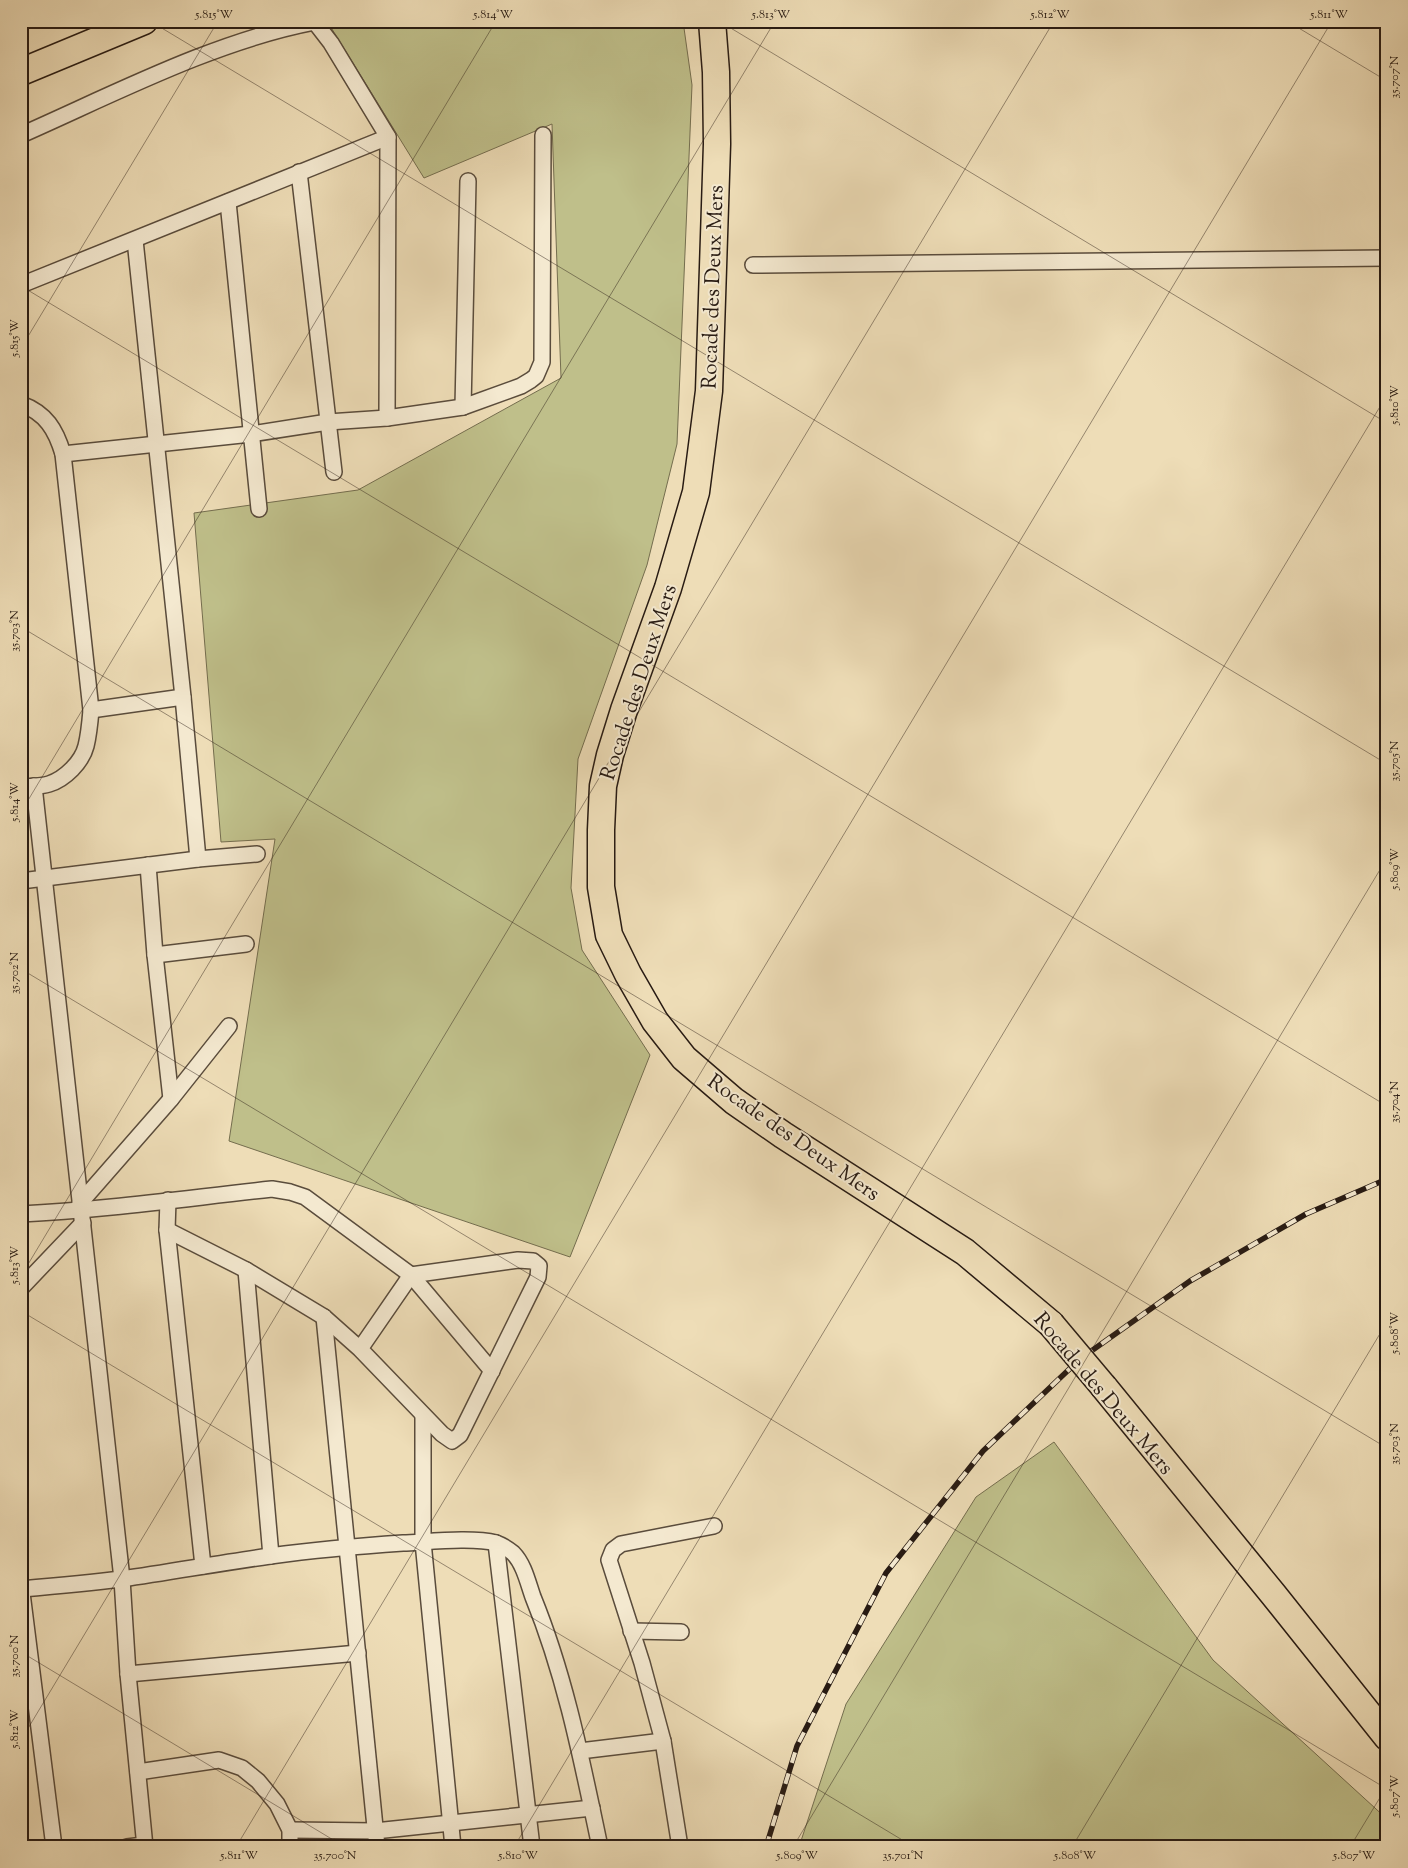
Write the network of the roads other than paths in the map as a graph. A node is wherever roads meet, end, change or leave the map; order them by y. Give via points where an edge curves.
1 (144, 21) edge
2 (712, 21) edge
3 (314, 22) edge
4 (21, 72) edge
5 (21, 134) edge
6 (543, 135) dead end
7 (388, 137) junction
8 (299, 172) junction
9 (468, 181) dead end
10 (228, 202) junction
11 (135, 240) junction
12 (1387, 258) edge
13 (753, 265) dead end
14 (21, 286) edge
15 (21, 404) edge
16 (463, 407) junction
17 (387, 418) junction
18 (328, 422) junction
19 (250, 434) junction
20 (156, 444) junction
21 (63, 454) junction
22 (334, 472) dead end
23 (259, 508) dead end
24 (183, 698) junction
25 (91, 710) junction
26 (28, 786) edge
27 (257, 854) dead end
28 (198, 858) junction
29 (148, 865) junction
30 (45, 878) junction
31 (21, 881) edge
32 (246, 944) dead end
33 (155, 955) junction
34 (230, 1026) dead end
35 (171, 1099) junction
36 (168, 1200) junction
37 (81, 1212) junction
38 (21, 1214) edge
39 (167, 1230) junction
40 (246, 1270) junction
41 (411, 1275) junction
42 (21, 1288) edge
43 (324, 1317) junction
44 (360, 1349) junction
45 (492, 1371) junction
46 (423, 1415) junction
47 (714, 1526) dead end
48 (423, 1542) junction
49 (496, 1543) junction
50 (348, 1547) junction
51 (271, 1556) junction
52 (203, 1566) junction
53 (122, 1579) junction
54 (21, 1584) edge
55 (22, 1589) edge
56 (631, 1632) junction
57 (681, 1632) dead end
58 (358, 1653) junction
59 (128, 1674) junction
60 (1387, 1737) edge
61 (663, 1741) junction
62 (580, 1751) junction
63 (138, 1772) junction
64 (592, 1808) junction
65 (529, 1816) junction
66 (451, 1822) junction
67 (290, 1830) junction
68 (375, 1831) junction
69 (144, 1846) edge
70 (54, 1847) edge
71 (127, 1847) edge
72 (290, 1847) edge
73 (377, 1847) edge
74 (453, 1847) edge
75 (532, 1847) edge
76 (600, 1847) edge
77 (680, 1847) edge

1 - 4 highway
2 - 60 highway, Rocade des Deux Mers, bridge via 717,144 709,391 696,492 668,588 624,710 603,786 601,887 609,935 655,1021 684,1058 734,1101 783,1135 965,1252 1051,1324
3 - 5 street via 245,40 187,62
3 - 7 street via 331,43
6 - 16 street via 542,362 536,376 521,386
7 - 8 street
7 - 17 street
8 - 10 street
8 - 18 street
9 - 16 street
10 - 11 street
10 - 19 street
11 - 14 street
11 - 20 street
12 - 13 street
15 - 21 street via 32,408 49,422 58,436
16 - 17 street
17 - 18 street
18 - 19 street
18 - 22 street
19 - 20 street
19 - 23 street
20 - 21 street
20 - 24 street
21 - 25 street
24 - 25 street
24 - 28 street
25 - 26 street via 86,747 80,761 50,784
26 - 30 street
27 - 28 street
28 - 29 street
29 - 30 street
29 - 33 street
30 - 31 street
30 - 37 street
32 - 33 street
33 - 35 street
34 - 35 street
35 - 37 street
36 - 37 street
36 - 39 street
36 - 41 street via 272,1189 290,1192 306,1197
37 - 38 street
37 - 42 street
37 - 53 street
39 - 40 street
39 - 52 street
40 - 43 street
40 - 51 street
41 - 44 street
41 - 45 street
41 - 45 street via 518,1260 539,1266 538,1277
43 - 44 street
43 - 50 street
44 - 46 street
45 - 46 street via 454,1441 446,1438
46 - 48 street
47 - 56 street via 622,1544 613,1550 609,1560
48 - 49 street
48 - 50 street
48 - 66 street
49 - 62 street via 512,1552 519,1561 554,1654
49 - 65 street
50 - 51 street
50 - 58 street
51 - 52 street
52 - 53 street
53 - 55 street
53 - 59 street
54 - 55 street
55 - 70 street
56 - 57 street
56 - 61 street
58 - 59 street
58 - 68 street
59 - 63 street
61 - 62 street
61 - 77 street
62 - 64 street
63 - 67 street via 219,1760 231,1763 258,1781 277,1804
63 - 69 street
64 - 65 street
64 - 76 street
65 - 66 street
65 - 75 street
66 - 68 street
66 - 74 street
67 - 68 street
67 - 72 street
68 - 73 street
69 - 71 street

